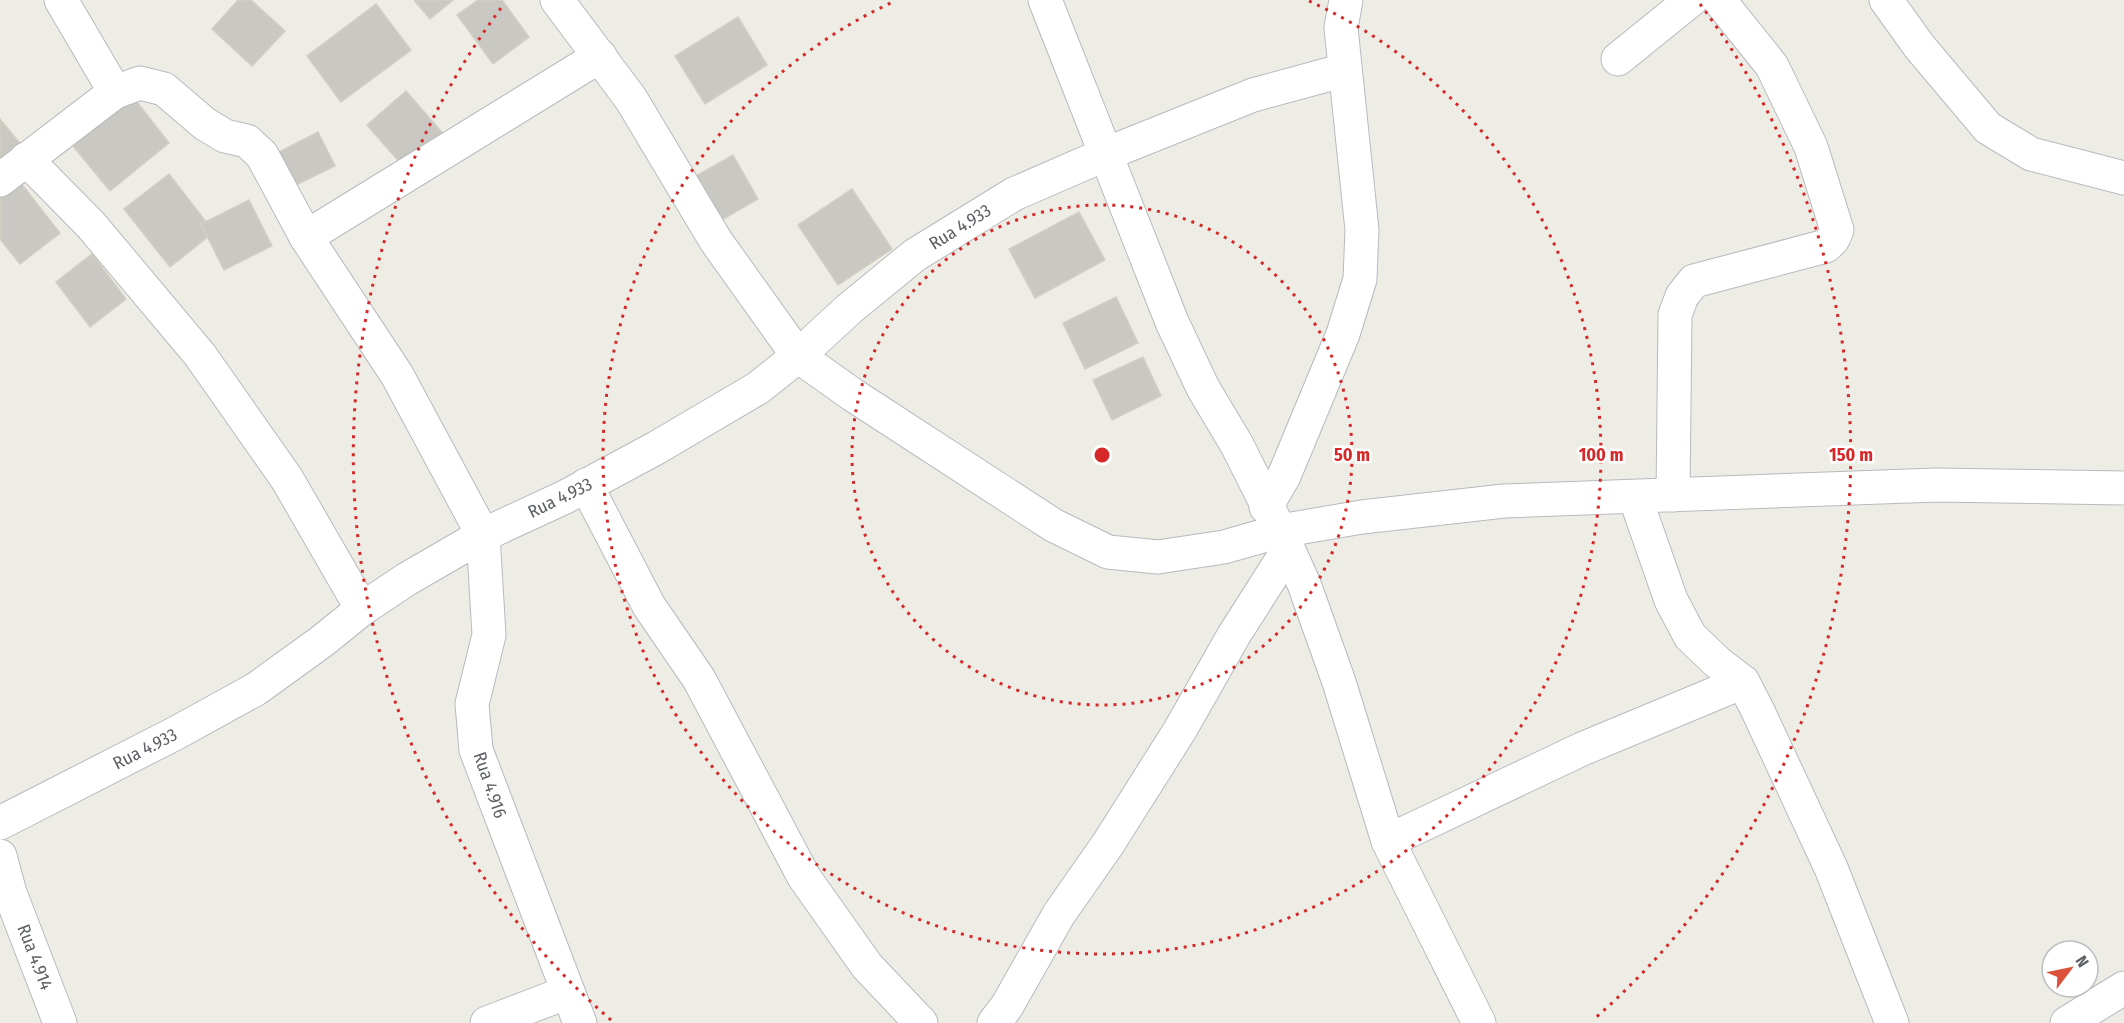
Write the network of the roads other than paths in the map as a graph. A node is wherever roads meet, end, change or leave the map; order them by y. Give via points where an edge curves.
1 (61, 0) edge
2 (557, 0) edge
3 (1045, 0) edge
4 (1346, 0) edge
5 (1691, 0) edge
6 (1719, 0) edge
7 (1886, 0) edge
8 (600, 56) junction
9 (1618, 59) dead end
10 (1345, 70) junction
11 (115, 92) junction
12 (1106, 154) junction
13 (26, 159) junction
14 (2124, 178) edge
15 (0, 180) edge
16 (306, 237) junction
17 (798, 356) junction
18 (586, 485) junction
19 (2124, 488) edge
20 (1673, 495) junction
21 (1635, 496) junction
22 (1278, 530) junction
23 (483, 535) junction
24 (362, 609) junction
25 (1743, 682) junction
26 (0, 823) edge
27 (1388, 841) junction
28 (0, 856) edge
29 (2124, 988) edge
30 (568, 992) junction
31 (60, 1023) edge
32 (487, 1023) edge
33 (580, 1023) edge
34 (921, 1023) edge
35 (994, 1023) edge
36 (1479, 1023) edge
37 (1892, 1023) edge
38 (2067, 1023) edge

1 - 11 street
2 - 8 street
3 - 12 street
4 - 10 street via 1341,28
5 - 9 street
6 - 20 street via 1772,66 1811,147 1837,230 1826,246 1694,281 1682,296 1675,315
7 - 14 street via 1988,128 2031,154
8 - 16 street
8 - 17 street via 631,99 716,241
10 - 12 street, Rua 4.933 via 1253,95
10 - 22 street via 1362,230 1360,279 1343,334 1284,476
11 - 13 street
11 - 16 street via 140,83 164,89 205,124 225,136 247,141 262,155
12 - 17 street, Rua 4.933 via 1014,194 915,255
12 - 22 street via 1172,322
13 - 15 street
13 - 24 street via 91,225 200,355 287,479
16 - 23 street via 397,375
17 - 18 street, Rua 4.933 via 758,388
17 - 22 street via 1053,525 1108,552 1158,557 1224,547
18 - 23 street, Rua 4.933
18 - 34 street via 649,606 699,679 804,877 867,966
19 - 20 street via 1936,485
20 - 21 street
21 - 22 street via 1504,501
21 - 25 street via 1671,600 1690,636
22 - 27 street via 1304,584 1339,682
22 - 35 street via 1234,635 1180,730 1059,914
23 - 24 street, Rua 4.933
23 - 30 street, Rua 4.916 via 489,635 472,704 476,750
24 - 26 street, Rua 4.933 via 256,689
25 - 27 street via 1582,749
25 - 37 street via 1830,868
27 - 36 street
28 - 31 street, Rua 4.914 via 10,893
29 - 38 street
30 - 32 street
30 - 33 street, Rua 4.916

